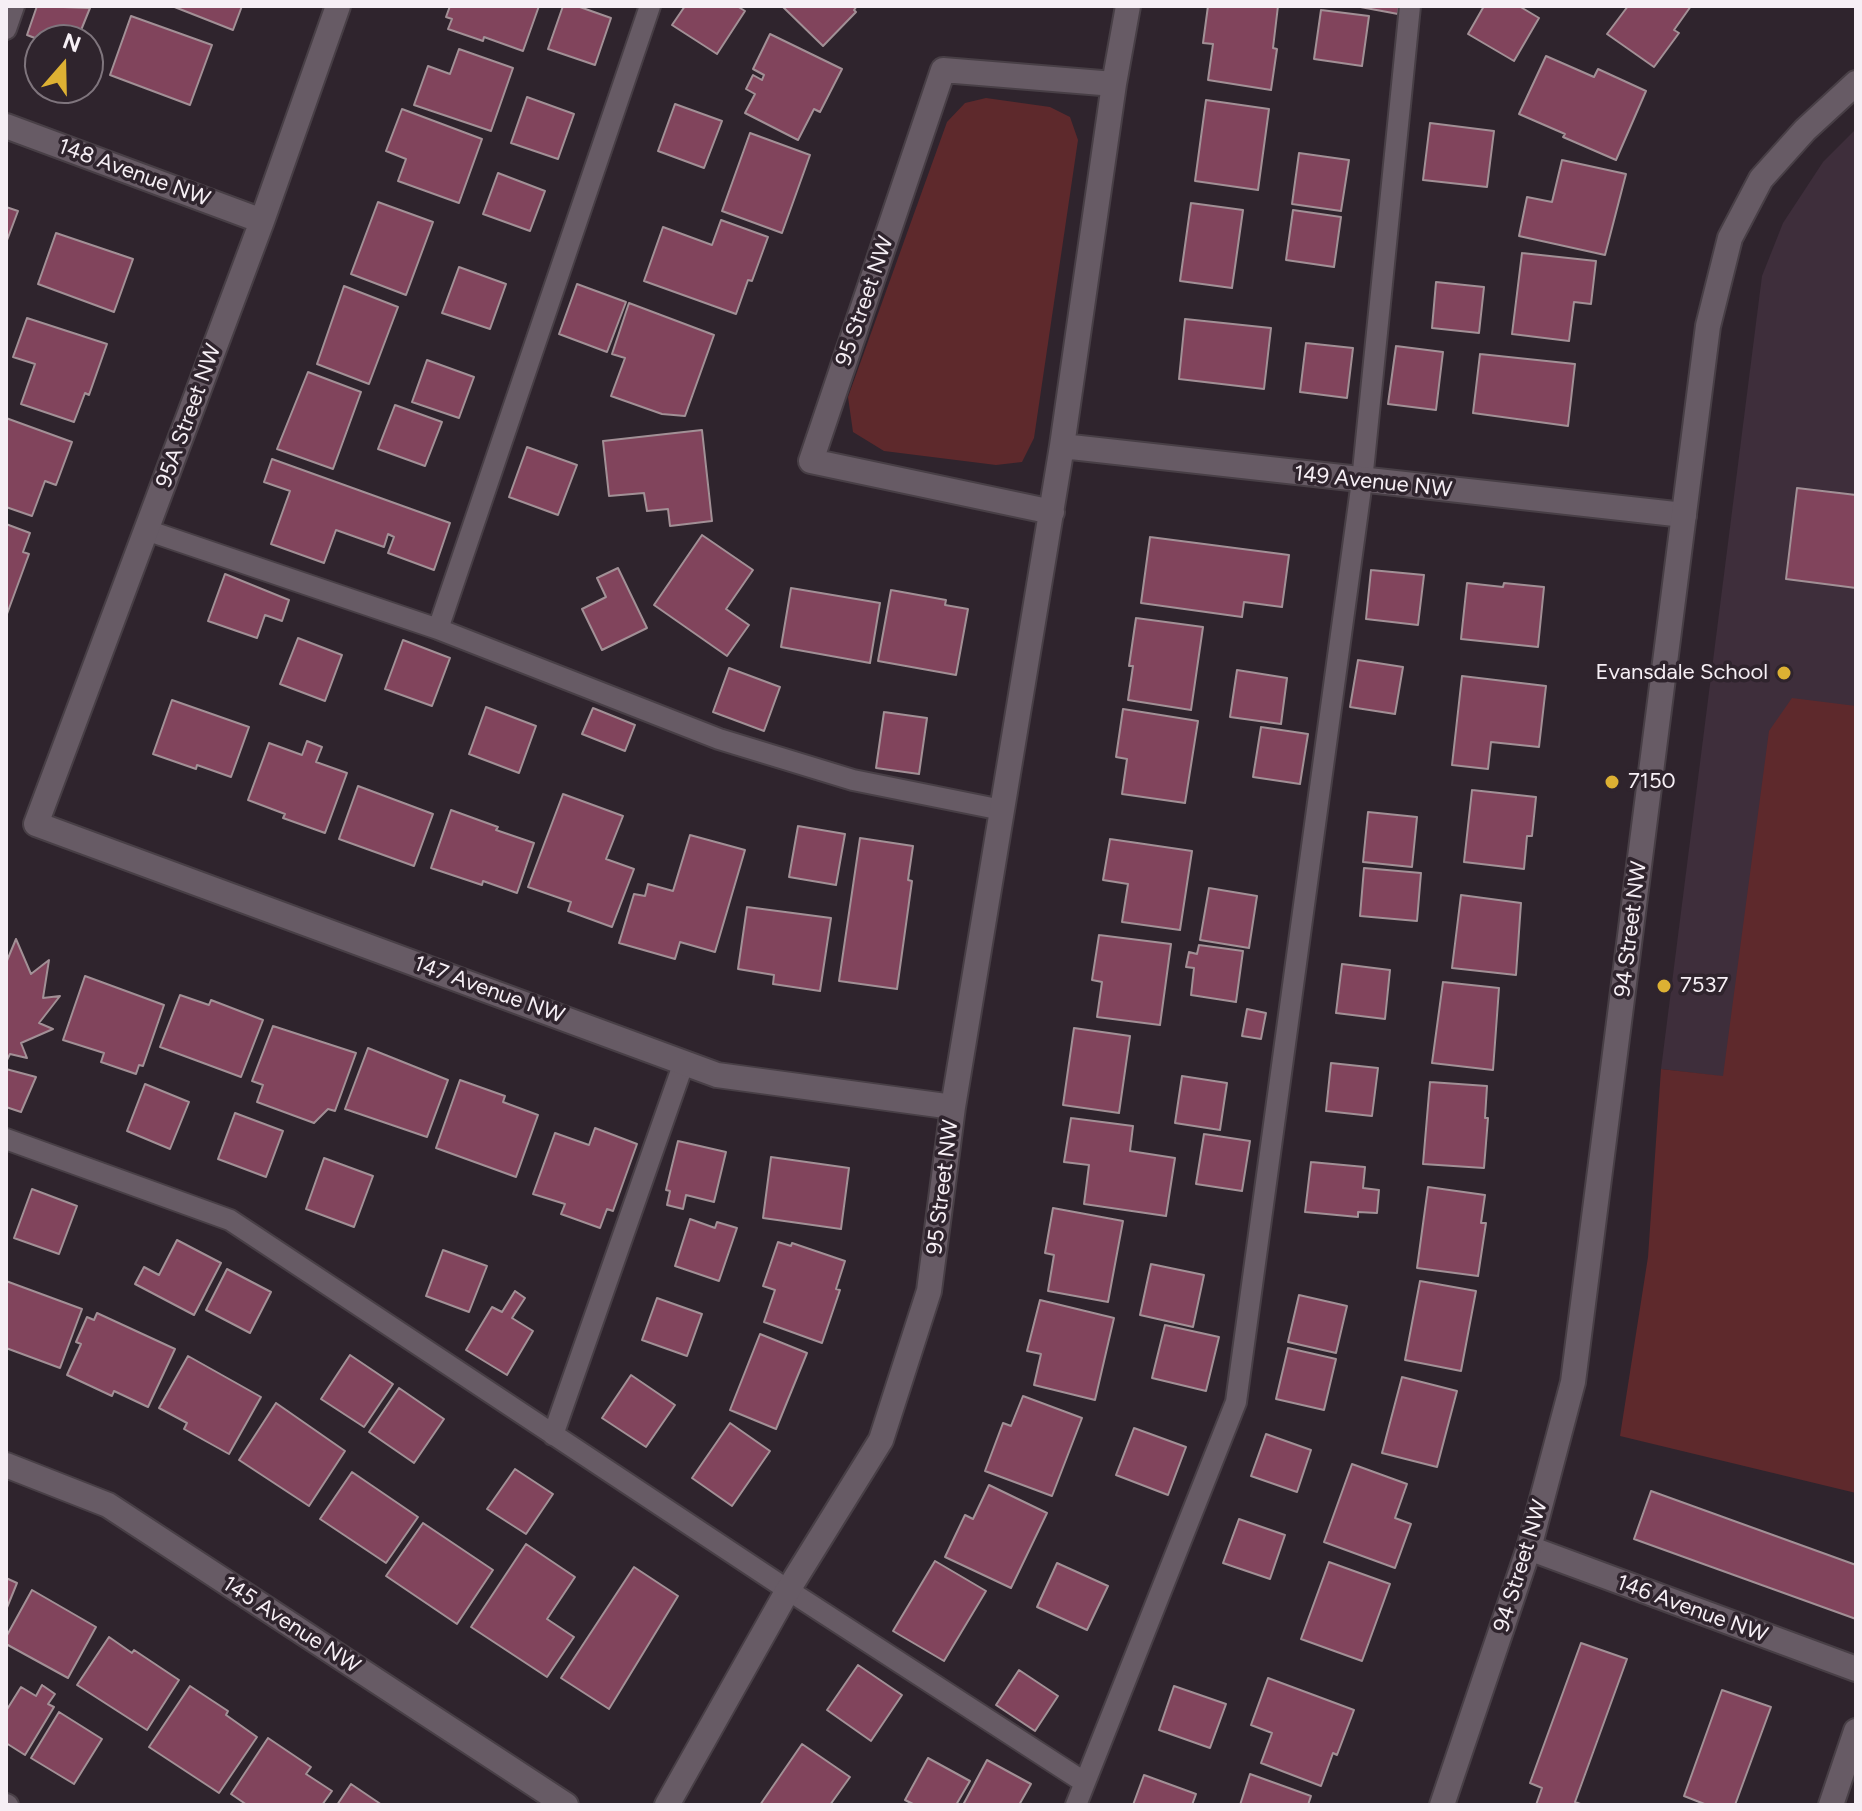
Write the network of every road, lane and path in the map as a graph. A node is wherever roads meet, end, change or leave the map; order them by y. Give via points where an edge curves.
1 (14, 6) edge
2 (338, 6) edge
3 (650, 6) edge
4 (1128, 6) edge
5 (1410, 6) edge
6 (6, 29) edge
7 (1856, 83) edge
8 (1114, 84) junction
9 (6, 126) edge
10 (262, 221) junction
11 (1062, 446) junction
12 (1362, 481) junction
13 (1052, 512) junction
14 (1684, 515) junction
15 (146, 530) junction
16 (438, 629) junction
17 (1002, 810) junction
18 (36, 824) joint
19 (684, 1062) junction
20 (953, 1107) junction
21 (6, 1139) edge
22 (553, 1435) junction
23 (6, 1465) edge
24 (1529, 1548) junction
25 (788, 1590) junction
26 (1856, 1669) edge
27 (1856, 1731) edge
28 (1084, 1782) junction
29 (566, 1805) edge
30 (667, 1805) edge
31 (1076, 1805) edge
32 (1442, 1805) edge
33 (1831, 1805) edge

1 - 6 lane
2 - 10 street, 95A Street NW
3 - 16 lane
4 - 8 street, 95 Street NW
5 - 12 lane
7 - 14 street, 94 Street NW via 1761,179 1730,238 1708,326
8 - 11 street, 95 Street NW
8 - 13 street, 95 Street NW via 943,70 811,461
9 - 10 street, 148 Avenue NW
10 - 15 street, 95A Street NW
11 - 12 street, 149 Avenue NW
11 - 13 street, 95 Street NW
12 - 14 street, 149 Avenue NW
12 - 28 lane via 1236,1402
13 - 17 street, 95 Street NW
14 - 24 street, 94 Street NW via 1573,1382
15 - 16 lane
15 - 18 street, 95A Street NW
16 - 17 lane via 719,739 853,780
17 - 20 street, 95 Street NW
18 - 19 street, 147 Avenue NW
19 - 20 street, 147 Avenue NW via 717,1075
19 - 22 lane
20 - 25 street, 95 Street NW via 929,1291 881,1440
21 - 22 lane via 230,1220
22 - 25 lane
23 - 29 street, 145 Avenue NW via 108,1505
24 - 26 street, 146 Avenue NW
24 - 32 street, 94 Street NW
25 - 28 lane
25 - 30 street, 95 Street NW
27 - 33 street
28 - 31 lane

